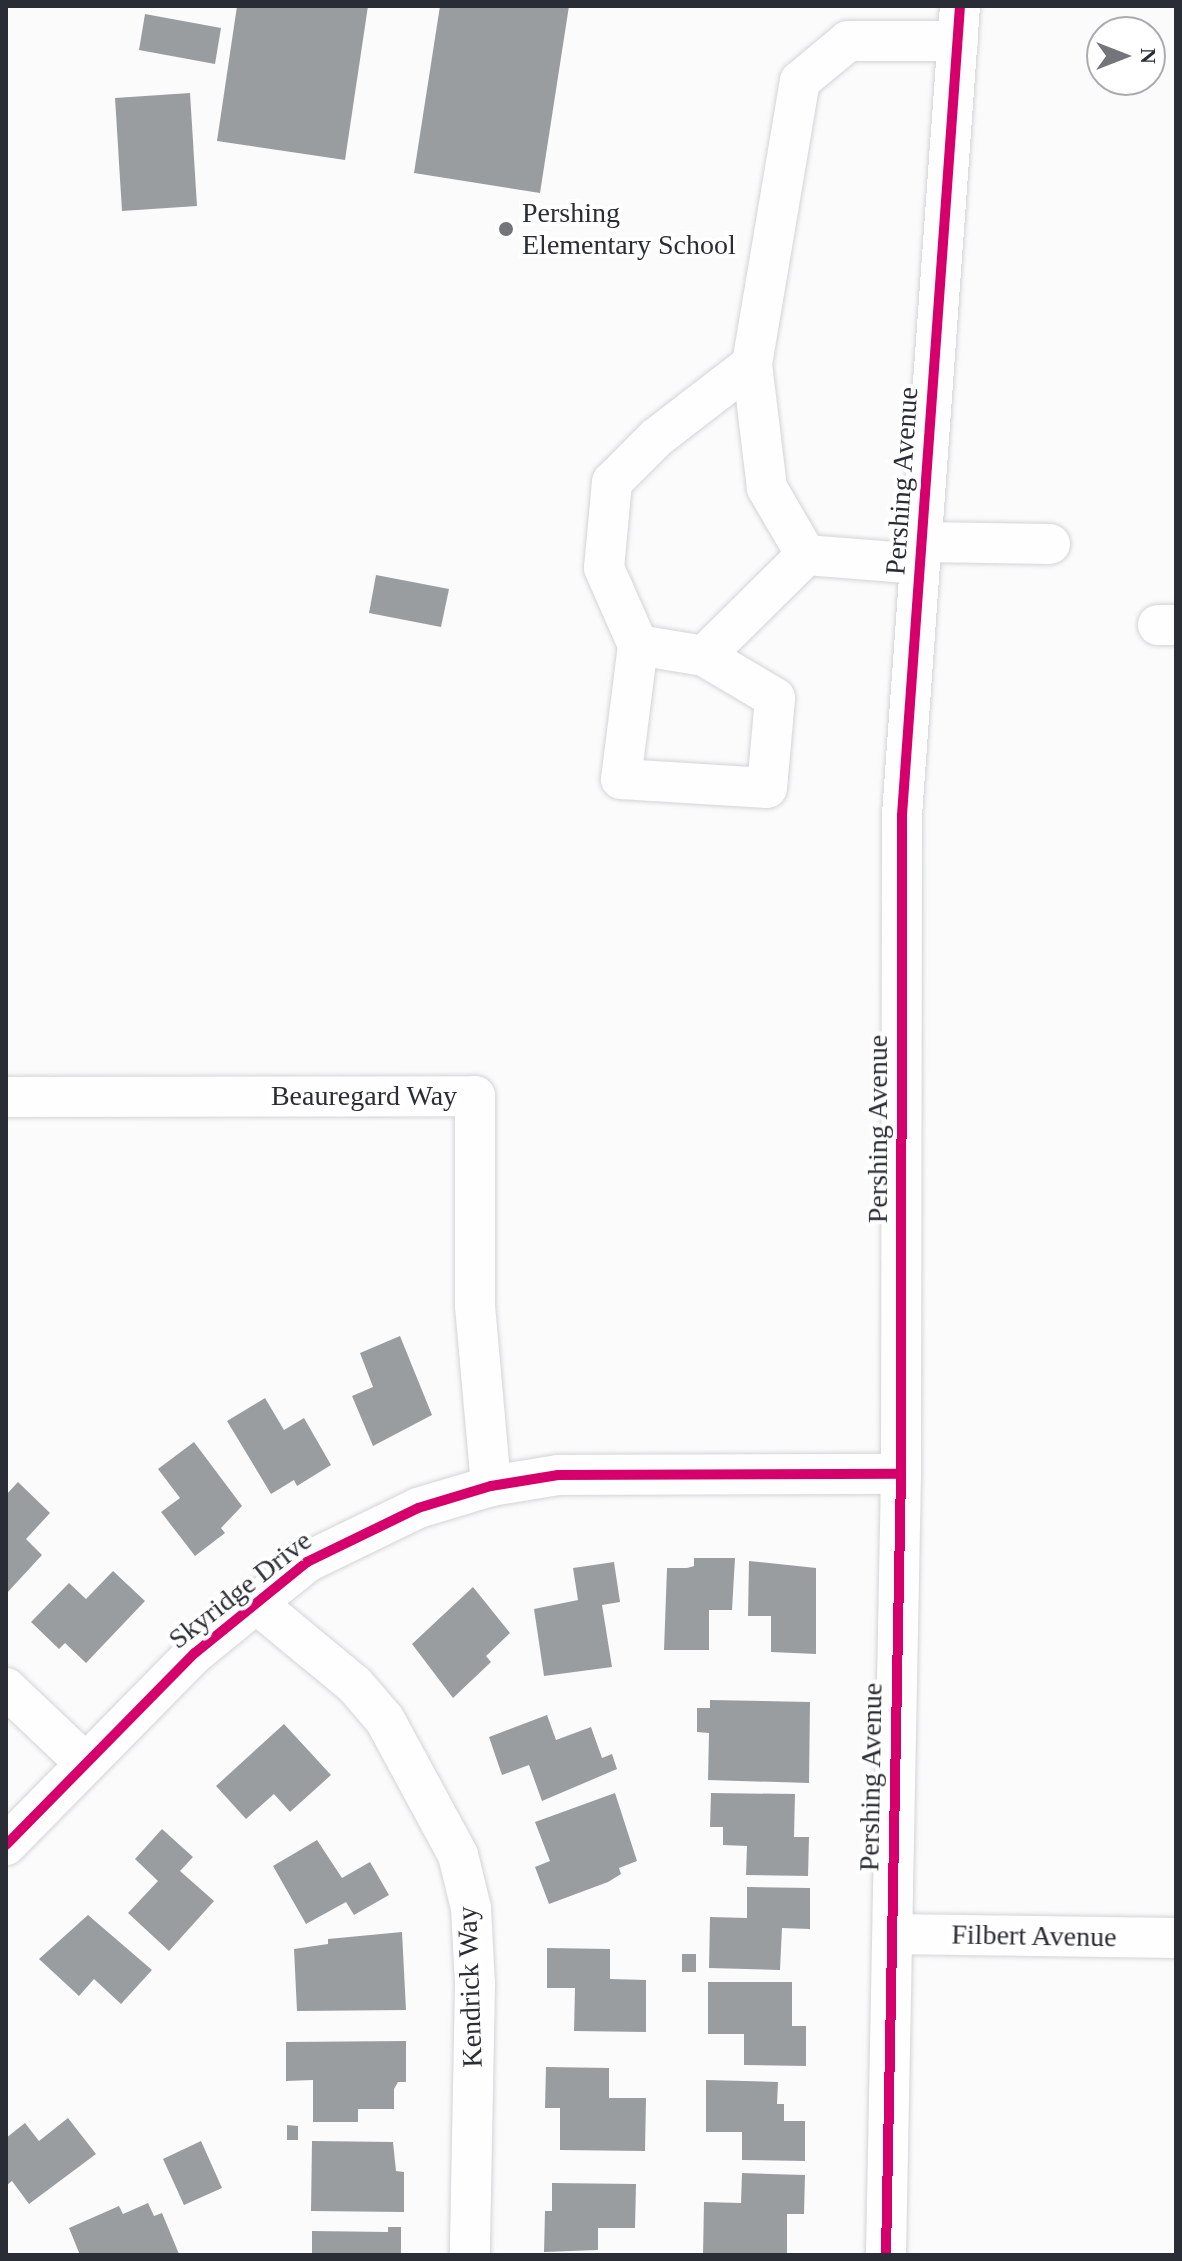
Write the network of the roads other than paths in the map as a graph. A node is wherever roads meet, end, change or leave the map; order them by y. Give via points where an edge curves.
1 (959, 23) edge
2 (752, 364) junction
3 (1050, 544) dead end
4 (921, 553) junction
5 (806, 555) junction
6 (638, 645) junction
7 (704, 656) junction
8 (6, 1097) edge
9 (901, 1474) junction
10 (491, 1486) junction
11 (257, 1604) junction
12 (6, 1688) edge
13 (83, 1761) junction
14 (6, 1845) edge
15 (893, 1934) junction
16 (1176, 1938) edge
17 (470, 2255) edge
18 (886, 2255) edge

1 - 2 street via 848,41 800,81
1 - 4 street, Pershing Avenue
2 - 5 street via 767,488
2 - 6 street via 656,438 612,482 604,568
3 - 4 street
4 - 5 street
4 - 9 street, Pershing Avenue via 902,815
5 - 7 street
6 - 7 street
6 - 7 street via 621,779 767,788 775,698
8 - 10 street, Beauregard Way via 475,1096 475,1306
9 - 10 street, Skyridge Drive via 619,1472
9 - 15 street, Pershing Avenue
10 - 11 street, Skyridge Drive via 361,1532 307,1562
11 - 13 street, Skyridge Drive via 195,1653
11 - 17 street, Kendrick Way via 355,1685 385,1720 458,1855 471,1908 475,1984
12 - 13 street
13 - 14 street, Skyridge Drive
15 - 16 street, Filbert Avenue
15 - 18 street, Pershing Avenue

